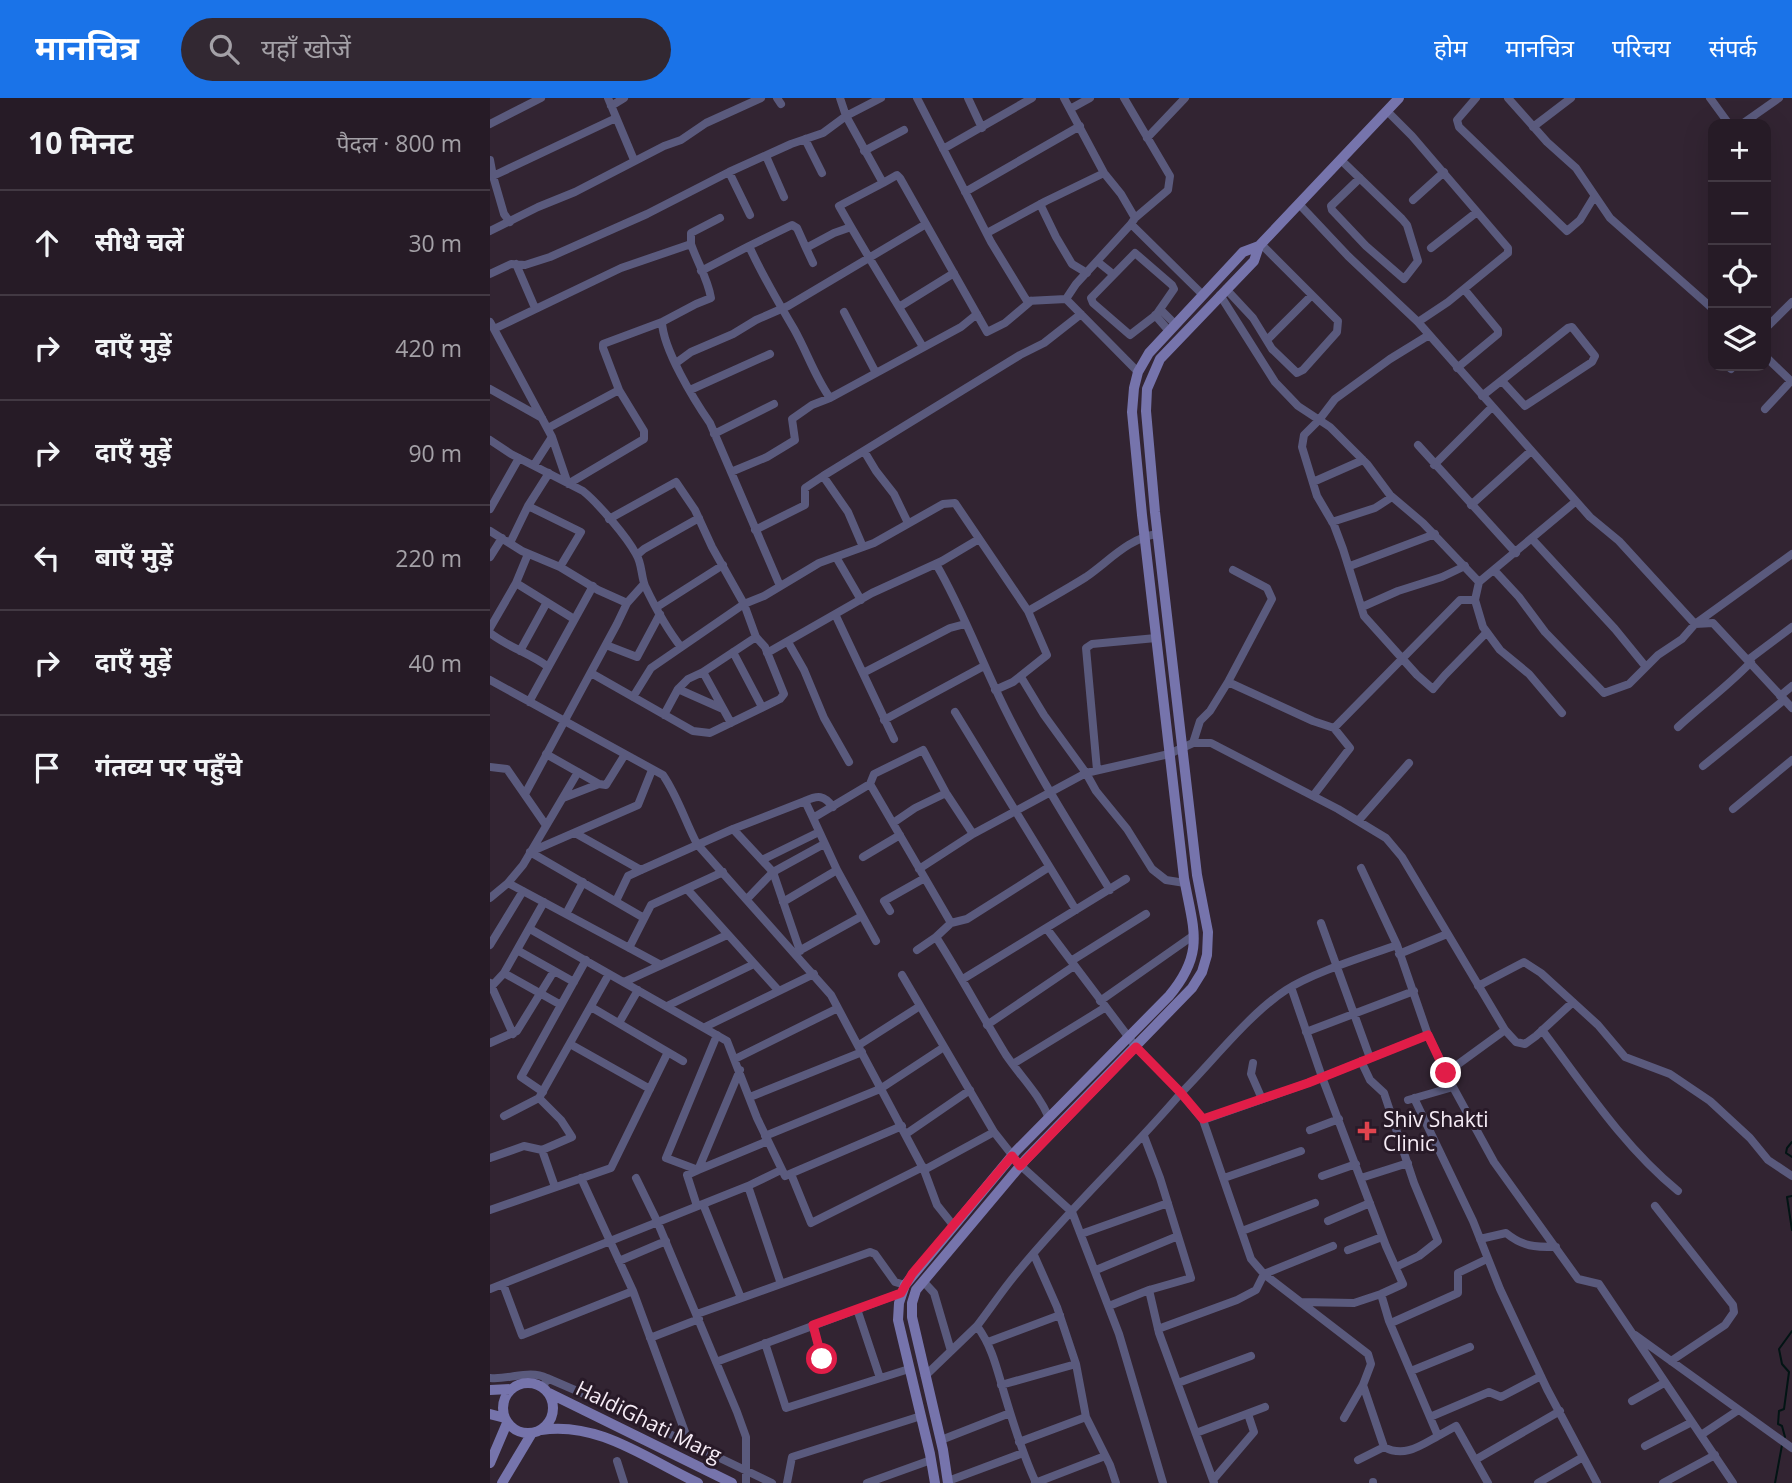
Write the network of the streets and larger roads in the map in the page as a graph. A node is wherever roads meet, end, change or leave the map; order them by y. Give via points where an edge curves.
1 (541, 98) edge
2 (624, 98) edge
3 (761, 98) edge
4 (840, 98) edge
5 (881, 98) edge
6 (917, 98) edge
7 (968, 98) edge
8 (1032, 98) edge
9 (1064, 98) edge
10 (1090, 98) edge
11 (1124, 98) edge
12 (1185, 98) edge
13 (1399, 98) edge
14 (1476, 98) edge
15 (1508, 98) edge
16 (1571, 98) edge
17 (1710, 98) edge
18 (1779, 98) edge
19 (609, 102) edge
20 (1070, 109) junction
21 (1387, 111) junction
22 (846, 116) junction
23 (616, 118) junction
24 (1725, 119) edge
25 (1749, 119) edge
26 (490, 124) edge
27 (1080, 126) junction
28 (1533, 127) junction
29 (982, 128) junction
30 (904, 130) dead end
31 (1147, 138) junction
32 (805, 139) junction
33 (943, 149) junction
34 (864, 151) junction
35 (766, 156) junction
36 (490, 160) edge
37 (634, 160) junction
38 (1340, 160) junction
39 (729, 172) junction
40 (1444, 172) junction
41 (822, 173) dead end
42 (1104, 173) junction
43 (494, 176) junction
44 (1360, 178) junction
45 (883, 183) junction
46 (965, 192) junction
47 (784, 197) dead end
48 (1594, 197) junction
49 (1413, 200) dead end
50 (1040, 204) junction
51 (1299, 204) junction
52 (1477, 212) junction
53 (750, 215) dead end
54 (720, 218) dead end
55 (1133, 221) junction
56 (509, 222) junction
57 (926, 224) junction
58 (851, 227) junction
59 (490, 231) edge
60 (987, 233) junction
61 (691, 244) junction
62 (1260, 245) junction
63 (749, 246) junction
64 (806, 248) junction
65 (1431, 248) dead end
66 (868, 257) junction
67 (1100, 259) junction
68 (813, 263) dead end
69 (516, 264) junction
70 (701, 271) junction
71 (1115, 272) junction
72 (954, 273) junction
73 (1087, 273) junction
74 (490, 274) edge
75 (1464, 289) junction
76 (1223, 292) junction
77 (1203, 295) junction
78 (1312, 295) junction
79 (1066, 299) junction
80 (1032, 301) junction
81 (1792, 302) edge
82 (900, 307) junction
83 (535, 308) junction
84 (1712, 308) edge
85 (781, 309) junction
86 (844, 312) dead end
87 (1158, 312) junction
88 (977, 314) junction
89 (1081, 314) junction
90 (662, 322) junction
91 (1418, 322) junction
92 (1771, 323) edge
93 (1172, 328) junction
94 (491, 329) edge
95 (1429, 335) junction
96 (1267, 340) junction
97 (923, 347) junction
98 (770, 354) dead end
99 (1771, 362) edge
100 (676, 363) junction
101 (1457, 368) junction
102 (1138, 372) junction
103 (876, 373) junction
104 (1502, 381) junction
105 (1792, 381) edge
106 (490, 389) edge
107 (619, 390) junction
108 (690, 390) junction
109 (1482, 396) junction
110 (830, 398) junction
111 (774, 404) dead end
112 (1492, 407) junction
113 (1765, 409) dead end
114 (1319, 420) junction
115 (546, 423) junction
116 (714, 434) junction
117 (552, 437) junction
118 (490, 440) edge
119 (1418, 445) dead end
120 (864, 451) junction
121 (1531, 451) junction
122 (519, 458) junction
123 (1363, 460) junction
124 (534, 465) junction
125 (1434, 465) junction
126 (731, 472) junction
127 (549, 473) junction
128 (823, 476) junction
129 (1313, 482) junction
130 (568, 484) junction
131 (494, 492) edge
132 (1392, 497) junction
133 (1575, 502) junction
134 (1471, 505) junction
135 (528, 506) junction
136 (490, 509) edge
137 (699, 518) junction
138 (609, 519) junction
139 (1332, 522) junction
140 (908, 523) junction
141 (755, 530) junction
142 (490, 531) edge
143 (1157, 534) junction
144 (1435, 534) junction
145 (1144, 536) junction
146 (502, 538) junction
147 (1532, 539) junction
148 (979, 540) junction
149 (510, 543) junction
150 (863, 547) junction
151 (1516, 553) junction
152 (528, 554) junction
153 (1792, 554) edge
154 (638, 555) junction
155 (490, 557) edge
156 (836, 558) junction
157 (936, 564) junction
158 (723, 565) junction
159 (1350, 566) junction
160 (1465, 566) junction
161 (560, 567) junction
162 (1233, 570) dead end
163 (1494, 570) junction
164 (1479, 582) junction
165 (516, 583) junction
166 (644, 584) junction
167 (593, 586) junction
168 (780, 586) junction
169 (861, 600) junction
170 (1475, 600) junction
171 (547, 601) junction
172 (627, 603) junction
173 (744, 604) junction
174 (1362, 607) junction
175 (659, 610) junction
176 (1028, 611) junction
177 (835, 614) junction
178 (574, 619) junction
179 (965, 624) junction
180 (1695, 624) junction
181 (1792, 626) edge
182 (490, 631) edge
183 (1487, 632) junction
184 (756, 637) junction
185 (1156, 638) junction
186 (788, 642) junction
187 (606, 645) junction
188 (681, 647) junction
189 (520, 651) junction
190 (733, 652) junction
191 (767, 653) junction
192 (1402, 659) junction
193 (1749, 661) junction
194 (547, 666) junction
195 (985, 666) junction
196 (1646, 667) junction
197 (702, 672) junction
198 (591, 673) junction
199 (863, 674) junction
200 (1020, 677) junction
201 (490, 680) edge
202 (1228, 682) junction
203 (1792, 686) edge
204 (678, 689) junction
205 (995, 690) junction
206 (633, 697) junction
207 (1782, 698) junction
208 (529, 702) junction
209 (762, 707) junction
210 (1792, 708) edge
211 (723, 709) junction
212 (955, 712) dead end
213 (1562, 713) dead end
214 (664, 715) junction
215 (884, 720) junction
216 (564, 721) junction
217 (731, 723) junction
218 (1678, 727) dead end
219 (1334, 728) junction
220 (894, 739) dead end
221 (1193, 743) junction
222 (1182, 749) junction
223 (546, 754) junction
224 (1169, 754) junction
225 (624, 756) junction
226 (1792, 760) edge
227 (849, 762) dead end
228 (1409, 763) dead end
229 (1703, 766) dead end
230 (490, 767) edge
231 (652, 770) junction
232 (1097, 770) junction
233 (578, 772) junction
234 (1086, 773) junction
235 (599, 784) junction
236 (870, 784) junction
237 (1050, 792) junction
238 (946, 793) junction
239 (525, 794) junction
240 (1313, 796) junction
241 (562, 799) junction
242 (805, 801) junction
243 (833, 807) junction
244 (1734, 809) dead end
245 (1015, 811) junction
246 (813, 818) junction
247 (1358, 821) junction
248 (893, 823) junction
249 (545, 824) junction
250 (733, 829) junction
251 (819, 832) junction
252 (575, 833) junction
253 (973, 834) junction
254 (900, 835) junction
255 (698, 844) junction
256 (824, 844) junction
257 (530, 852) junction
258 (863, 857) dead end
259 (762, 860) junction
260 (1049, 867) junction
261 (1361, 868) dead end
262 (919, 869) junction
263 (642, 870) junction
264 (837, 870) junction
265 (723, 872) junction
266 (773, 872) junction
267 (923, 878) junction
268 (1126, 879) dead end
269 (583, 882) junction
270 (508, 883) junction
271 (1185, 883) junction
272 (687, 889) junction
273 (1110, 890) junction
274 (523, 891) junction
275 (490, 898) edge
276 (747, 899) junction
277 (616, 901) junction
278 (544, 902) junction
279 (783, 902) junction
280 (1076, 910) junction
281 (890, 911) dead end
282 (566, 914) junction
283 (1146, 914) dead end
284 (862, 916) junction
285 (644, 918) junction
286 (951, 923) junction
287 (1321, 923) dead end
288 (530, 929) junction
289 (1047, 929) junction
290 (727, 934) junction
291 (1194, 934) junction
292 (1447, 934) junction
293 (936, 937) junction
294 (876, 941) dead end
295 (490, 945) edge
296 (629, 948) junction
297 (1398, 949) junction
298 (517, 950) junction
299 (917, 950) dead end
300 (798, 952) junction
301 (586, 960) junction
302 (1072, 963) junction
303 (754, 964) junction
304 (661, 965) junction
305 (1338, 968) junction
306 (554, 971) junction
307 (504, 973) junction
308 (609, 974) junction
309 (814, 974) junction
310 (902, 975) dead end
311 (963, 979) junction
312 (573, 982) junction
313 (624, 982) junction
314 (491, 986) edge
315 (1478, 986) junction
316 (1291, 987) junction
317 (638, 990) junction
318 (778, 990) junction
319 (1413, 991) junction
320 (541, 993) junction
321 (1573, 1002) junction
322 (1103, 1004) junction
323 (561, 1005) junction
324 (667, 1006) junction
325 (920, 1006) junction
326 (591, 1007) junction
327 (838, 1008) junction
328 (1354, 1014) junction
329 (619, 1023) junction
330 (987, 1025) junction
331 (705, 1027) junction
332 (1505, 1030) junction
333 (1542, 1030) junction
334 (1306, 1032) junction
335 (513, 1034) junction
336 (717, 1035) junction
337 (1428, 1035) junction
338 (1129, 1037) junction
339 (490, 1043) edge
340 (570, 1044) junction
341 (944, 1047) junction
342 (1136, 1047) junction
343 (861, 1049) junction
344 (668, 1052) junction
345 (736, 1059) junction
346 (1366, 1059) junction
347 (683, 1060) dead end
348 (1253, 1063) dead end
349 (1013, 1064) junction
350 (740, 1070) junction
351 (1446, 1073) junction
352 (1322, 1077) junction
353 (1453, 1087) junction
354 (880, 1088) junction
355 (650, 1089) junction
356 (970, 1090) junction
357 (1181, 1093) junction
358 (541, 1095) junction
359 (750, 1097) junction
360 (1262, 1099) junction
361 (504, 1116) dead end
362 (1049, 1118) junction
363 (1203, 1119) junction
364 (1339, 1119) junction
365 (904, 1130) junction
366 (1310, 1130) dead end
367 (994, 1132) junction
368 (1144, 1136) junction
369 (766, 1139) junction
370 (542, 1150) junction
371 (1301, 1151) dead end
372 (1012, 1156) junction
373 (490, 1157) edge
374 (1408, 1163) junction
375 (1356, 1164) junction
376 (1020, 1166) junction
377 (924, 1168) junction
378 (698, 1170) junction
379 (781, 1170) junction
380 (791, 1174) junction
381 (1322, 1176) dead end
382 (1792, 1176) edge
383 (581, 1178) junction
384 (636, 1178) dead end
385 (1224, 1178) junction
386 (1361, 1178) junction
387 (748, 1186) junction
388 (555, 1187) junction
389 (1678, 1191) dead end
390 (1168, 1203) junction
391 (1315, 1203) dead end
392 (1370, 1203) junction
393 (700, 1205) junction
394 (1655, 1206) dead end
395 (490, 1210) edge
396 (1072, 1212) junction
397 (657, 1221) junction
398 (1328, 1221) dead end
399 (953, 1225) junction
400 (1242, 1231) junction
401 (1081, 1234) junction
402 (1178, 1236) junction
403 (1382, 1237) junction
404 (1480, 1239) junction
405 (611, 1240) junction
406 (666, 1241) junction
407 (1334, 1247) dead end
408 (1556, 1247) junction
409 (1348, 1250) dead end
410 (1034, 1255) junction
411 (1488, 1259) junction
412 (619, 1261) junction
413 (1396, 1267) junction
414 (1096, 1270) junction
415 (1264, 1274) junction
416 (923, 1281) junction
417 (503, 1284) junction
418 (781, 1284) junction
419 (490, 1289) edge
420 (903, 1289) junction
421 (1149, 1290) junction
422 (633, 1291) junction
423 (1381, 1294) junction
424 (741, 1298) junction
425 (1301, 1302) junction
426 (1108, 1306) junction
427 (857, 1309) junction
428 (1060, 1315) junction
429 (698, 1317) junction
430 (1391, 1324) junction
431 (813, 1325) junction
432 (977, 1326) junction
433 (1158, 1329) junction
434 (1630, 1331) junction
435 (650, 1338) junction
436 (988, 1342) junction
437 (765, 1343) junction
438 (1470, 1347) dead end
439 (951, 1351) junction
440 (1251, 1356) dead end
441 (822, 1359) dead end
442 (1671, 1361) junction
443 (716, 1362) junction
444 (1076, 1364) junction
445 (909, 1369) junction
446 (1410, 1371) junction
447 (925, 1376) junction
448 (1541, 1376) junction
449 (490, 1378) edge
450 (880, 1378) junction
451 (1178, 1383) junction
452 (1664, 1383) junction
453 (1001, 1385) junction
454 (1363, 1385) junction
455 (546, 1386) junction
456 (512, 1389) junction
457 (490, 1390) edge
458 (1633, 1401) dead end
459 (1265, 1407) dead end
460 (1560, 1411) junction
461 (1737, 1411) junction
462 (490, 1413) edge
463 (1010, 1413) junction
464 (1248, 1414) junction
465 (920, 1416) junction
466 (1086, 1416) junction
467 (1430, 1417) junction
468 (1344, 1418) dead end
469 (506, 1420) junction
470 (1692, 1422) junction
471 (537, 1432) junction
472 (1196, 1433) junction
473 (1701, 1435) junction
474 (1438, 1436) junction
475 (940, 1440) junction
476 (1019, 1442) junction
477 (689, 1443) junction
478 (1645, 1446) dead end
479 (1384, 1447) junction
480 (1792, 1448) edge
481 (1023, 1453) junction
482 (1715, 1455) junction
483 (1105, 1456) junction
484 (1583, 1457) junction
485 (491, 1459) edge
486 (931, 1460) junction
487 (1358, 1460) dead end
488 (1475, 1460) junction
489 (617, 1461) dead end
490 (747, 1471) junction
491 (1213, 1481) edge
492 (948, 1482) edge
493 (502, 1483) edge
494 (624, 1483) edge
495 (698, 1483) edge
496 (732, 1483) edge
497 (746, 1483) edge
498 (772, 1483) edge
499 (786, 1483) edge
500 (867, 1483) edge
501 (935, 1483) edge
502 (1035, 1483) edge
503 (1116, 1483) edge
504 (1163, 1483) edge
505 (1488, 1483) edge
506 (1538, 1483) edge
507 (1597, 1483) edge
508 (1663, 1483) edge
509 (1733, 1483) edge

1 - 26 street
2 - 19 street
3 - 37 street
4 - 22 street
5 - 22 street
6 - 33 street
7 - 29 street
8 - 29 street
9 - 20 street
10 - 20 street
11 - 31 street
12 - 31 street
13 - 21 street
14 - 48 street via 1457,120 1459,127 1567,231
15 - 28 street
16 - 28 street
17 - 24 street
18 - 25 street
19 - 23 street
20 - 27 street
21 - 38 street
21 - 40 street
22 - 32 street via 823,133
22 - 34 street
23 - 37 street
23 - 43 street
27 - 42 street
27 - 46 street
28 - 48 street via 1576,168
29 - 33 street
30 - 34 street
31 - 55 street via 1170,176 1168,190
32 - 35 street
32 - 41 street
33 - 46 street
34 - 45 street
35 - 39 street
35 - 47 street
36 - 43 street
37 - 56 street
38 - 44 street
38 - 51 street
39 - 53 street
39 - 69 street via 550,257
40 - 49 street
40 - 52 street
42 - 50 street
42 - 55 street via 1121,194
43 - 56 street
44 - 44 street via 1407,225 1418,261 1404,279 1332,210
45 - 57 street via 898,176
45 - 58 street via 839,206
46 - 60 street
48 - 84 street via 1610,218
50 - 60 street
50 - 73 street via 1072,264
51 - 62 street
51 - 91 street
52 - 65 street
52 - 75 street via 1508,251
54 - 61 street via 691,233
55 - 67 street
55 - 77 street
56 - 59 street
57 - 66 street
57 - 72 street
58 - 64 street
58 - 66 street
60 - 80 street via 1027,301
61 - 70 street
61 - 83 street via 621,268
62 - 76 street via 1254,261
62 - 77 street via 1243,253
62 - 78 street
63 - 64 street via 792,225
63 - 70 street
63 - 85 street
64 - 68 street
66 - 82 street
66 - 85 street
67 - 71 street
67 - 73 street
69 - 74 street
69 - 83 street
70 - 90 street via 711,298
71 - 87 street via 1138,253 1174,289
71 - 87 street via 1091,298 1093,303 1130,335
72 - 82 street
72 - 88 street
73 - 79 street
75 - 91 street
75 - 101 street via 1498,334
76 - 96 street via 1253,318
76 - 114 street via 1275,382
76 - 143 street via 1160,359 1147,389
77 - 93 street
78 - 96 street
78 - 96 street via 1339,327 1303,370 1297,373
79 - 80 street
79 - 89 street
80 - 88 street via 987,332
81 - 92 street
82 - 97 street
83 - 94 street
85 - 100 street
85 - 110 street
86 - 103 street
87 - 93 street
88 - 97 street
89 - 102 street
89 - 120 street via 1044,343
90 - 100 street via 662,335
90 - 107 street via 604,344
91 - 95 street
93 - 102 street
94 - 115 street
95 - 101 street
95 - 114 street via 1350,386
97 - 103 street
98 - 108 street
99 - 105 street
100 - 108 street
101 - 109 street
102 - 145 street via 1132,412
103 - 110 street
104 - 104 street via 1572,327 1595,356 1525,407
104 - 109 street
105 - 113 street
106 - 115 street
107 - 115 street
107 - 130 street via 645,431 644,439
108 - 116 street
109 - 112 street
110 - 126 street via 792,419 795,440
111 - 116 street
112 - 121 street
112 - 125 street
114 - 123 street
114 - 129 street via 1304,435
115 - 117 street
116 - 126 street
117 - 124 street
117 - 130 street
118 - 122 street
119 - 125 street
120 - 128 street
120 - 140 street
121 - 133 street
121 - 134 street
122 - 124 street
122 - 131 street
123 - 129 street
123 - 132 street
124 - 127 street
125 - 134 street
126 - 141 street
127 - 130 street
127 - 135 street
128 - 141 street via 805,488 805,505
128 - 150 street via 848,512
129 - 139 street
130 - 138 street via 593,499
131 - 136 street
132 - 139 street via 1375,508
132 - 144 street
133 - 147 street
133 - 180 street via 1619,541
134 - 151 street
135 - 149 street
135 - 161 street via 581,532
137 - 138 street via 676,482
137 - 154 street
137 - 158 street
138 - 154 street
139 - 159 street
140 - 148 street via 955,503
140 - 150 street
141 - 168 street
142 - 146 street
143 - 145 street
143 - 222 street
144 - 159 street
144 - 160 street
145 - 176 street
145 - 185 street
146 - 149 street
146 - 155 street
147 - 151 street
147 - 196 street
148 - 157 street
148 - 176 street
149 - 152 street
150 - 156 street
151 - 163 street
152 - 161 street
152 - 165 street
153 - 180 street
154 - 166 street
156 - 168 street
156 - 169 street
157 - 169 street
157 - 179 street
158 - 173 street
158 - 175 street
159 - 174 street
160 - 164 street
160 - 174 street
161 - 167 street
162 - 202 street via 1267,588 1272,599
163 - 164 street
163 - 196 street via 1604,693 1629,684
164 - 170 street
165 - 171 street
165 - 182 street
166 - 172 street
166 - 175 street
167 - 172 street
167 - 178 street
168 - 173 street
169 - 177 street
170 - 183 street
170 - 192 street via 1460,600
171 - 178 street
171 - 189 street
172 - 187 street
173 - 184 street
173 - 188 street
174 - 192 street via 1364,616
175 - 187 street via 637,656
175 - 188 street via 664,626
176 - 200 street via 1047,655
177 - 186 street
177 - 199 street
178 - 194 street
179 - 195 street
179 - 199 street
180 - 193 street via 1713,623
180 - 196 street
181 - 193 street
182 - 189 street
183 - 192 street via 1433,689
183 - 213 street
184 - 190 street
184 - 191 street
185 - 224 street
185 - 232 street via 1092,643 1086,648
186 - 191 street
186 - 227 street
187 - 198 street
188 - 206 street via 646,672
189 - 194 street
190 - 197 street
190 - 209 street
191 - 209 street via 784,694
192 - 219 street
193 - 207 street
193 - 218 street via 1733,681
194 - 208 street
195 - 205 street
195 - 215 street
197 - 204 street
197 - 211 street
198 - 206 street
198 - 216 street
199 - 215 street
200 - 205 street
200 - 234 street
201 - 208 street
202 - 219 street
202 - 221 street via 1200,721
203 - 207 street
204 - 211 street
204 - 214 street
205 - 237 street
206 - 214 street
207 - 210 street
207 - 229 street
208 - 216 street
209 - 217 street
211 - 217 street
212 - 245 street
214 - 217 street via 693,731 710,733
215 - 220 street
216 - 223 street
216 - 225 street
219 - 240 street via 1350,748
221 - 222 street
221 - 240 street via 1211,743
222 - 224 street
222 - 342 street via 1208,932 1207,955 1192,988
223 - 233 street
223 - 239 street
224 - 232 street
224 - 271 street
225 - 231 street
225 - 235 street via 609,783
226 - 244 street
228 - 247 street
230 - 239 street via 507,768
231 - 252 street via 638,805
231 - 255 street via 663,775 675,793
232 - 234 street
233 - 235 street
233 - 241 street
234 - 237 street
234 - 271 street via 1152,869 1166,880
235 - 241 street
236 - 238 street via 874,774 923,750
236 - 243 street
236 - 248 street
237 - 245 street
237 - 273 street
238 - 248 street
238 - 253 street
239 - 249 street
240 - 247 street
241 - 249 street
242 - 243 street via 824,797
242 - 246 street
242 - 250 street
243 - 246 street
245 - 253 street
245 - 260 street
246 - 251 street
247 - 292 street via 1386,838 1402,857
248 - 254 street
249 - 257 street
250 - 255 street
250 - 259 street
251 - 256 street
251 - 259 street
252 - 257 street
252 - 263 street
253 - 262 street
254 - 258 street
254 - 262 street
255 - 263 street
255 - 265 street
256 - 264 street
256 - 266 street
257 - 269 street
257 - 270 street
259 - 266 street
260 - 280 street
260 - 286 street via 967,919
261 - 297 street
262 - 267 street
263 - 277 street via 628,876
264 - 279 street
264 - 284 street
265 - 272 street
265 - 276 street
266 - 276 street
266 - 279 street
267 - 281 street via 884,901
267 - 286 street
268 - 273 street
269 - 277 street
269 - 282 street
270 - 274 street
270 - 275 street
271 - 291 street
272 - 285 street via 651,905
272 - 290 street
273 - 280 street
274 - 278 street
274 - 295 street
276 - 300 street
277 - 285 street
278 - 282 street
278 - 288 street
279 - 300 street
280 - 289 street
282 - 296 street
283 - 302 street
284 - 294 street
284 - 300 street
285 - 296 street
286 - 293 street
287 - 305 street
288 - 298 street
288 - 301 street
289 - 302 street
289 - 311 street
290 - 303 street
290 - 304 street
291 - 322 street
291 - 338 street via 1190,967
292 - 297 street
292 - 315 street
293 - 299 street
293 - 311 street
296 - 304 street
297 - 305 street
297 - 319 street
298 - 306 street
298 - 307 street
300 - 309 street
301 - 308 street
301 - 312 street
302 - 322 street
302 - 330 street
303 - 318 street
303 - 324 street
304 - 313 street
305 - 316 street
305 - 328 street
306 - 312 street
306 - 320 street
307 - 314 street
307 - 320 street
308 - 313 street
308 - 326 street
309 - 318 street
309 - 327 street
310 - 325 street
311 - 330 street
312 - 323 street
313 - 317 street
314 - 335 street
315 - 321 street via 1524,962
315 - 332 street
316 - 334 street
316 - 357 street via 1240,1029
317 - 324 street
317 - 329 street
318 - 331 street
319 - 328 street
319 - 337 street
320 - 323 street
320 - 335 street
321 - 333 street
321 - 382 street via 1625,1057 1670,1074 1710,1101 1768,1160
322 - 338 street
322 - 349 street
323 - 358 street via 521,1077
324 - 331 street
325 - 341 street
325 - 343 street
326 - 329 street
326 - 340 street
327 - 343 street
327 - 345 street
328 - 334 street
328 - 346 street
329 - 344 street
330 - 349 street
331 - 336 street
332 - 333 street via 1516,1042 1525,1044
332 - 351 street
333 - 389 street via 1625,1138
334 - 352 street
335 - 339 street
336 - 345 street via 727,1041
336 - 378 street via 666,1158
337 - 346 street
337 - 351 street
338 - 342 street
338 - 362 street
340 - 355 street
340 - 358 street
341 - 354 street
341 - 356 street
342 - 357 street
342 - 376 street
343 - 354 street
343 - 359 street
344 - 347 street
344 - 355 street
345 - 350 street
346 - 352 street
346 - 374 street via 1370,1080 1384,1093
348 - 360 street via 1251,1074
349 - 362 street
350 - 359 street
350 - 378 street
351 - 353 street
352 - 360 street
352 - 364 street
353 - 404 street via 1411,1099
353 - 408 street via 1494,1162
354 - 365 street
354 - 369 street
355 - 383 street via 611,1168
356 - 365 street
356 - 367 street
357 - 363 street
357 - 368 street
358 - 361 street
358 - 370 street via 572,1137
359 - 369 street
360 - 363 street
362 - 372 street
363 - 385 street
364 - 366 street
364 - 375 street
365 - 377 street
365 - 380 street
367 - 372 street
367 - 377 street
368 - 390 street
368 - 396 street
369 - 378 street
369 - 379 street
370 - 373 street via 524,1146
370 - 388 street
371 - 385 street
372 - 376 street
372 - 399 street
374 - 386 street
374 - 413 street via 1438,1241
375 - 381 street
375 - 386 street
376 - 396 street
376 - 416 street
377 - 380 street via 811,1223
377 - 399 street via 937,1205
378 - 393 street via 687,1175
379 - 380 street via 785,1176
379 - 387 street
383 - 388 street
383 - 405 street
384 - 397 street
385 - 400 street
386 - 392 street
387 - 393 street
387 - 418 street
388 - 395 street
390 - 401 street
390 - 402 street
391 - 400 street
392 - 398 street
392 - 403 street
393 - 397 street
393 - 424 street
394 - 442 street via 1734,1312 1725,1325
396 - 401 street
396 - 410 street
397 - 405 street
397 - 406 street
399 - 420 street
400 - 415 street via 1251,1259
401 - 414 street
402 - 414 street
402 - 421 street via 1191,1278
403 - 409 street
403 - 413 street
404 - 408 street via 1506,1233 1530,1247
404 - 411 street
405 - 412 street
405 - 417 street
406 - 412 street
406 - 429 street
407 - 415 street
408 - 434 street via 1578,1279 1599,1284
410 - 428 street
410 - 432 street
411 - 430 street via 1458,1273 1458,1293
411 - 448 street
412 - 422 street
413 - 423 street via 1403,1284
414 - 426 street
415 - 425 street
415 - 433 street via 1256,1290 1246,1296
416 - 439 street via 934,1293
416 - 447 street via 911,1311
417 - 419 street
417 - 422 street via 522,1335
418 - 420 street via 870,1252
418 - 424 street
420 - 427 street
420 - 445 street via 898,1320
421 - 426 street
421 - 433 street
422 - 435 street
423 - 425 street via 1354,1303
423 - 430 street
424 - 429 street
425 - 454 street via 1368,1354 1371,1364
426 - 504 street
427 - 431 street
427 - 450 street
428 - 436 street
428 - 444 street
429 - 435 street
429 - 443 street
430 - 446 street
431 - 437 street
431 - 441 street
432 - 436 street
432 - 439 street
433 - 451 street
434 - 442 street
434 - 452 street
435 - 477 street
436 - 453 street
437 - 443 street
437 - 450 street via 786,1408
438 - 446 street
439 - 447 street
440 - 451 street
442 - 461 street
443 - 490 street via 746,1437
444 - 453 street
444 - 466 street
445 - 450 street
445 - 465 street
446 - 467 street
447 - 475 street
448 - 460 street
448 - 467 street via 1501,1397 1489,1392
449 - 455 street via 533,1374
451 - 472 street
452 - 458 street
452 - 470 street
453 - 463 street
454 - 468 street
454 - 479 street
455 - 456 street via 524,1383
455 - 471 street via 554,1409 548,1425
455 - 477 street
455 - 496 street, HaldiGhati Marg
456 - 457 street
456 - 469 street via 503,1402
459 - 464 street
460 - 484 street
460 - 488 street
461 - 473 street
461 - 480 street
462 - 469 street
463 - 475 street
463 - 476 street
464 - 472 street
464 - 491 street via 1254,1432
465 - 486 street
465 - 499 street via 792,1457
466 - 476 street
466 - 483 street
467 - 474 street
469 - 471 street via 518,1432
469 - 485 street
470 - 473 street
470 - 478 street
471 - 493 street
471 - 495 street, HaldiGhati Marg via 558,1427 603,1435
472 - 491 street
473 - 482 street
474 - 479 street via 1404,1452
474 - 488 street via 1456,1426
475 - 492 street
476 - 481 street
477 - 490 street
479 - 487 street
481 - 492 street
481 - 502 street
482 - 508 street
482 - 509 street
483 - 502 street
483 - 503 street
484 - 506 street
484 - 507 street
486 - 500 street
486 - 501 street
488 - 505 street
489 - 494 street
490 - 497 street
490 - 498 street

